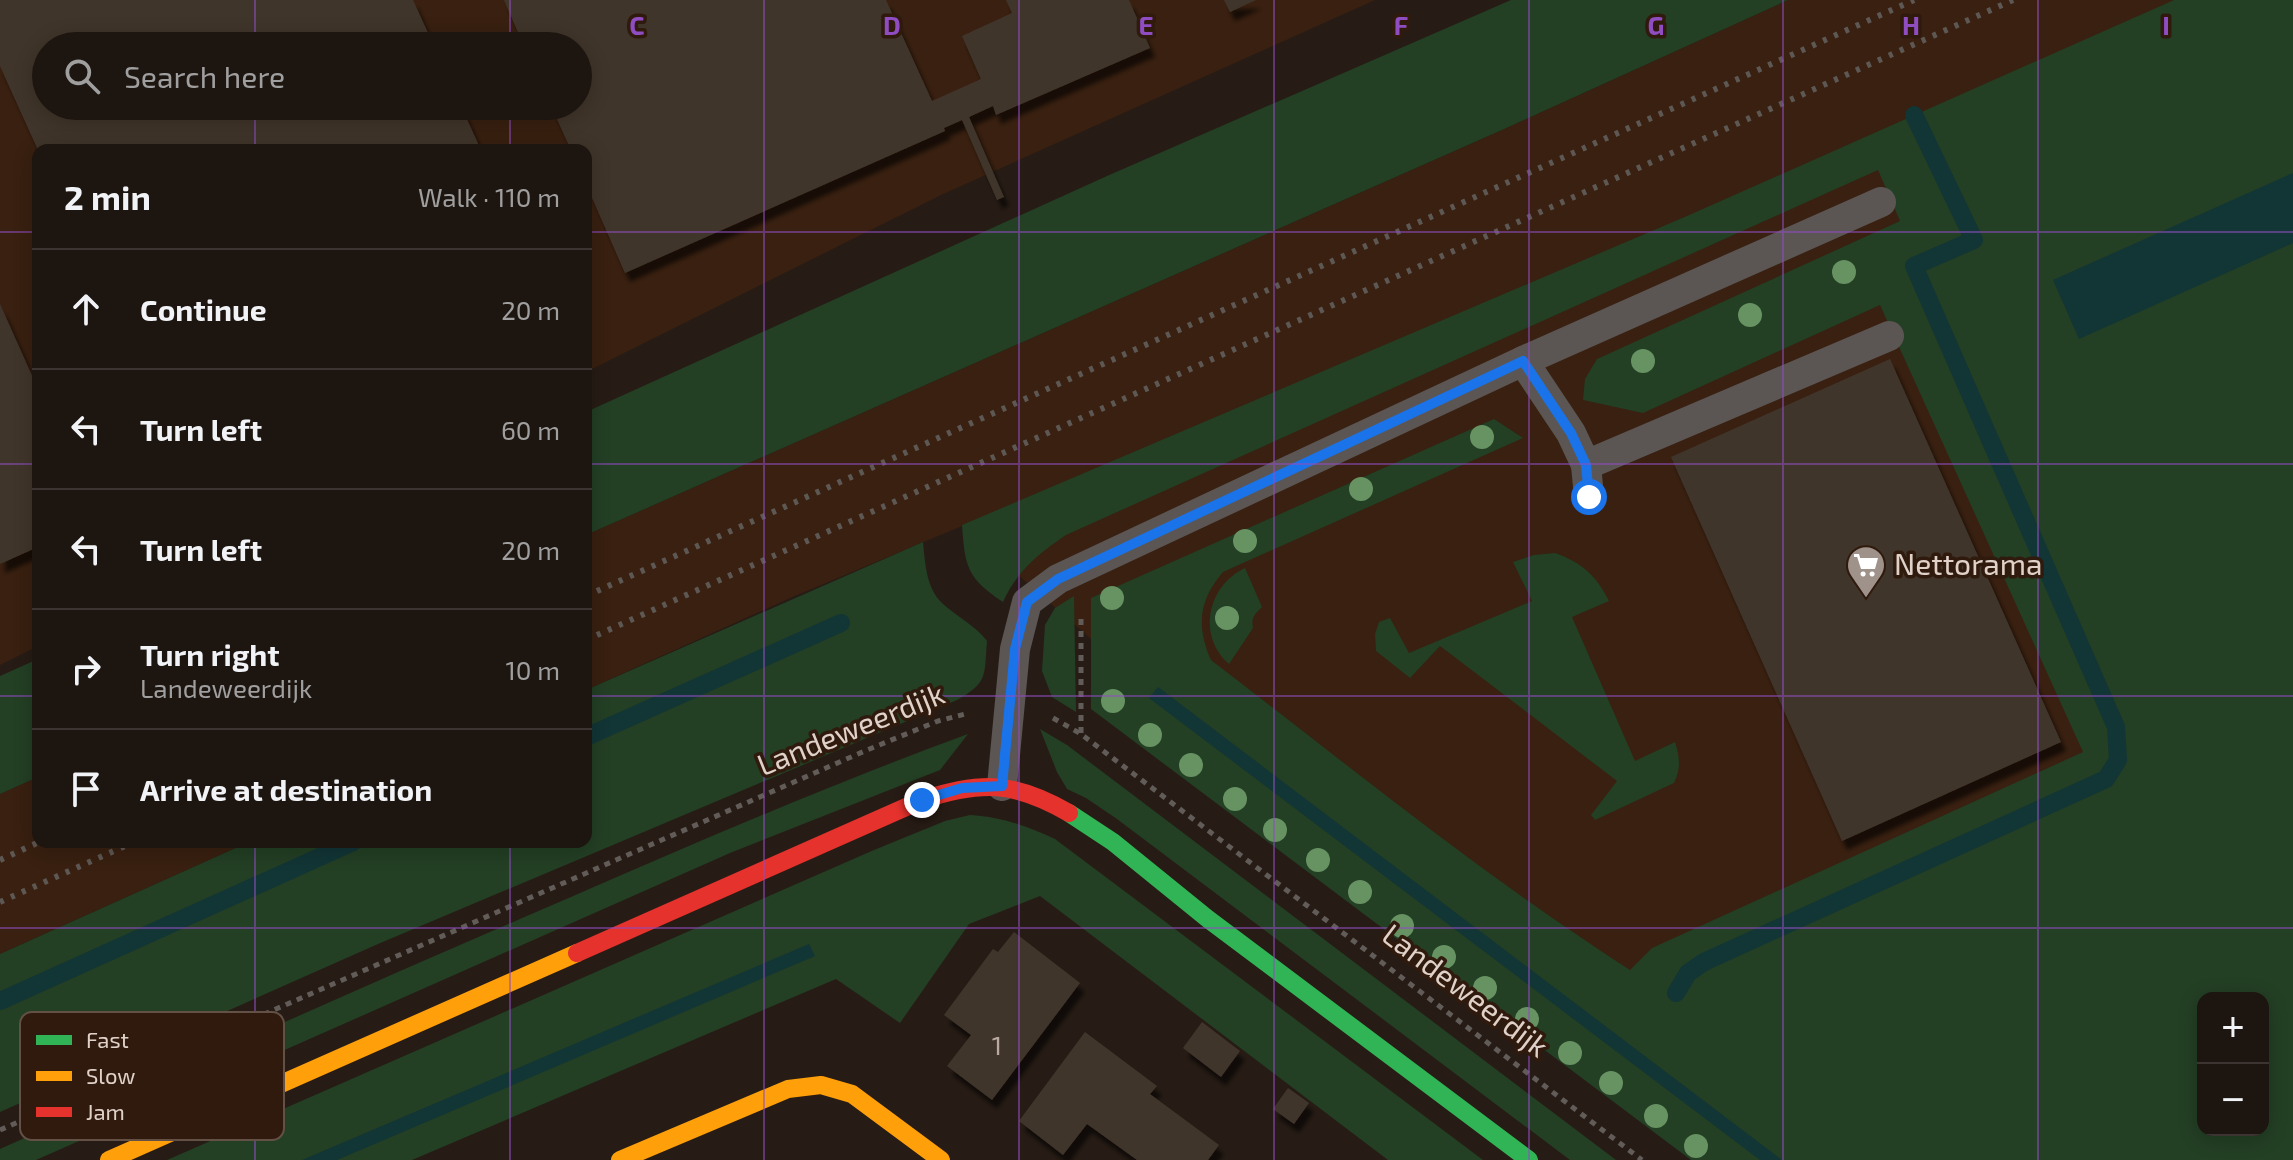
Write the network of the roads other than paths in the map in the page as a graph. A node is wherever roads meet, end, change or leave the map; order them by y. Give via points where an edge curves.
1 (1881, 202) dead end
2 (1889, 336) dead end
3 (1523, 361) junction
4 (1586, 465) junction
5 (1589, 497) dead end
6 (1002, 786) junction
7 (284, 1083) edge
8 (154, 1140) edge
9 (109, 1160) edge
10 (620, 1160) edge
11 (941, 1160) edge
12 (1529, 1160) edge

1 - 3 lane
2 - 4 lane
3 - 4 lane
3 - 6 lane via 1058,579 1027,602 1015,649
4 - 5 lane
6 - 7 street via 962,788 922,800
6 - 12 street via 1081,819
8 - 9 street
10 - 11 street via 788,1089 821,1085 852,1094

